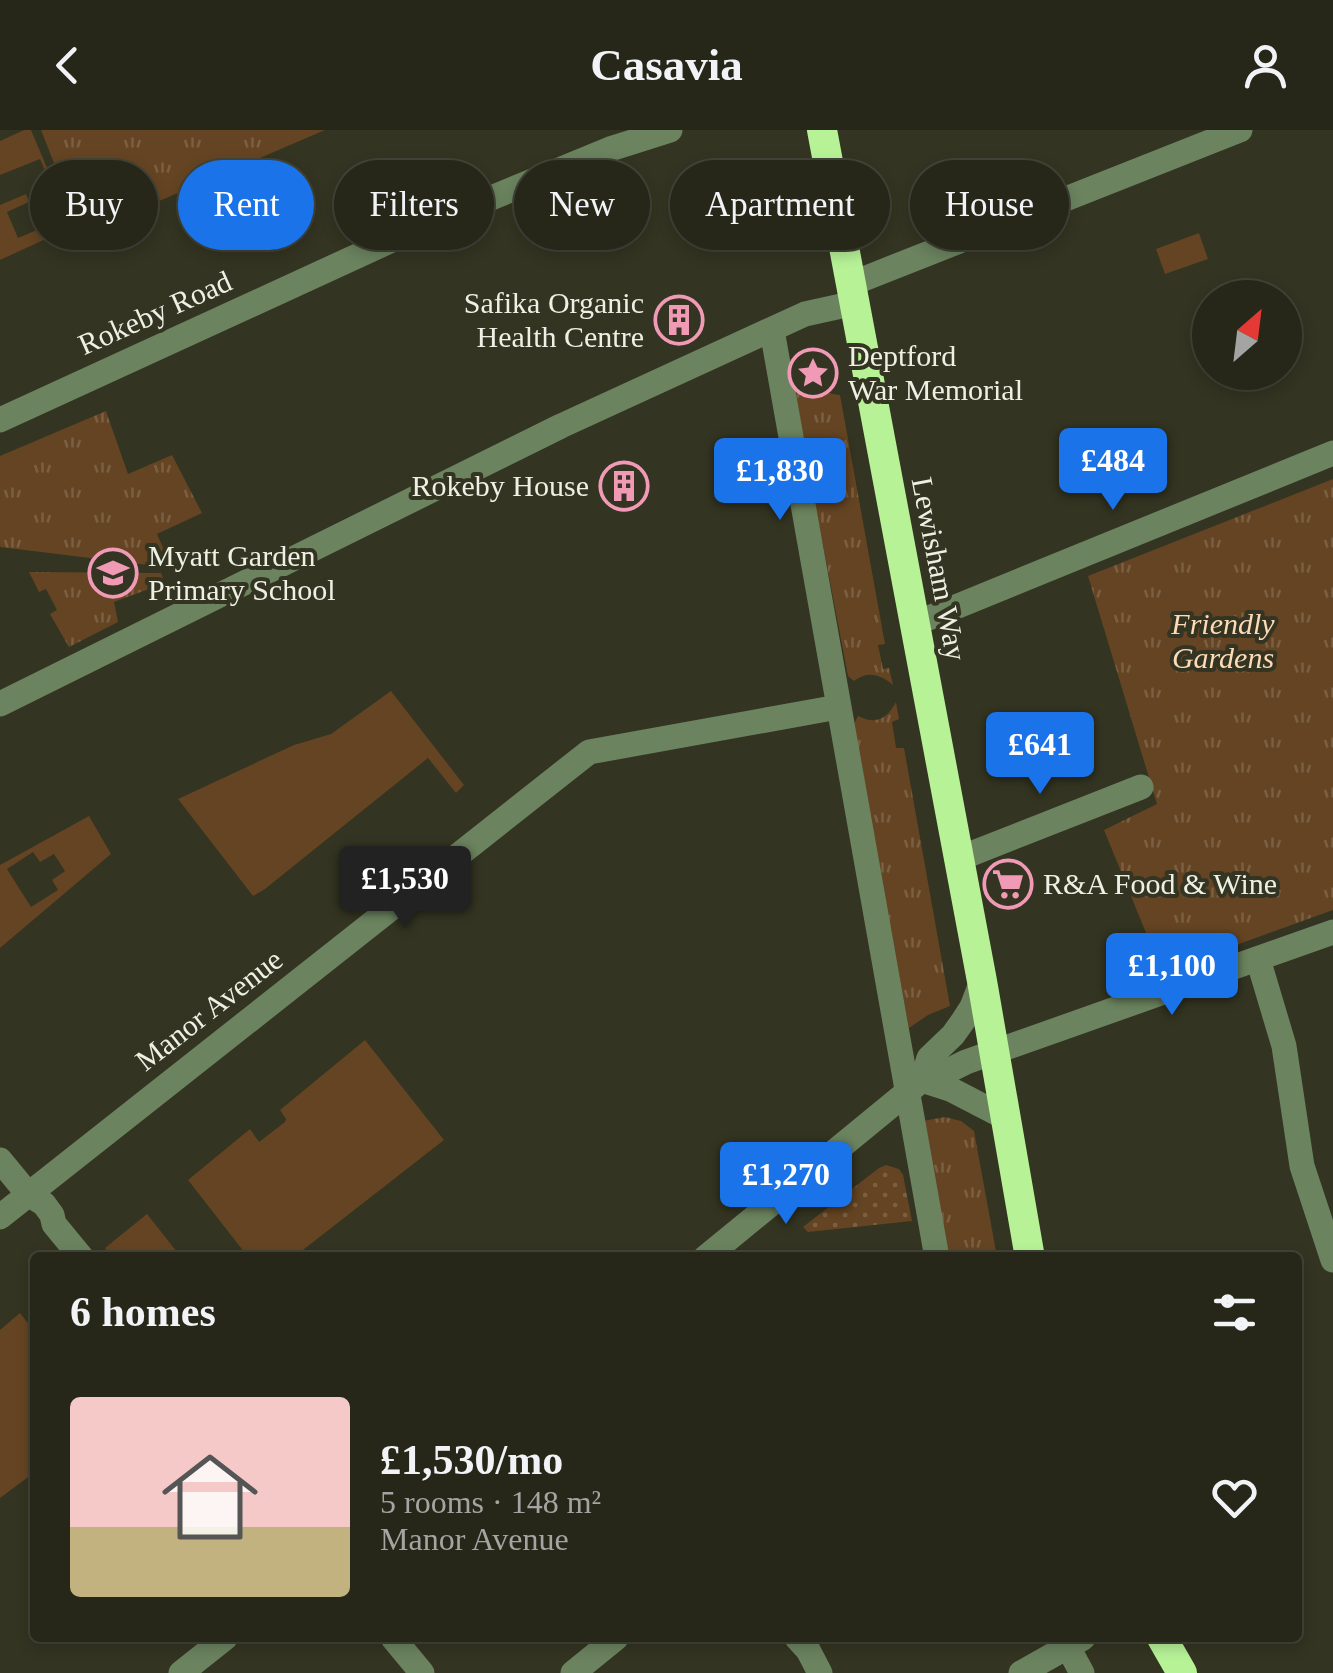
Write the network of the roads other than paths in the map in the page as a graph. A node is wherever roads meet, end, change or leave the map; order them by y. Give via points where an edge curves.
1 (670, 130) edge
2 (822, 130) edge
3 (1240, 130) edge
4 (853, 293) junction
5 (772, 330) junction
6 (0, 420) edge
7 (1333, 453) edge
8 (914, 624) junction
9 (0, 704) edge
10 (838, 707) junction
11 (1142, 787) dead end
12 (958, 859) junction
13 (1333, 932) edge
14 (1258, 959) junction
15 (982, 981) junction
16 (994, 1052) junction
17 (915, 1086) junction
18 (1006, 1118) junction
19 (0, 1160) edge
20 (28, 1194) junction
21 (0, 1217) edge
22 (77, 1252) edge
23 (712, 1252) edge
24 (936, 1252) edge
25 (1029, 1252) edge
26 (1333, 1260) edge
27 (220, 1642) edge
28 (395, 1642) edge
29 (611, 1642) edge
30 (801, 1642) edge
31 (1068, 1642) edge
32 (1072, 1642) edge
33 (1164, 1642) edge
34 (181, 1673) edge
35 (422, 1673) edge
36 (574, 1673) edge
37 (820, 1673) edge
38 (1022, 1673) edge
39 (1082, 1673) edge
40 (1182, 1673) edge

1 - 6 street, Rokeby Road via 416,229
2 - 4 highway, Lewisham Way
3 - 4 street
4 - 5 street
4 - 8 highway, Lewisham Way
5 - 9 street via 560,426
5 - 10 street
7 - 8 street
8 - 12 highway, Lewisham Way
10 - 17 street
10 - 20 street, Manor Avenue via 589,752
11 - 12 street
12 - 15 highway, Lewisham Way
13 - 14 street
14 - 16 street
14 - 26 street via 1284,1046 1302,1166
15 - 16 highway, Lewisham Way
15 - 17 street via 972,1007 929,1058
16 - 17 street
16 - 18 highway, Lewisham Way
17 - 18 street via 968,1098
17 - 23 street
17 - 24 street
18 - 25 highway, Lewisham Way
19 - 20 street
20 - 21 street, Manor Avenue
20 - 22 street via 44,1204
27 - 34 street
28 - 35 street
29 - 36 street
30 - 37 street
31 - 38 street
32 - 39 street
33 - 40 highway

